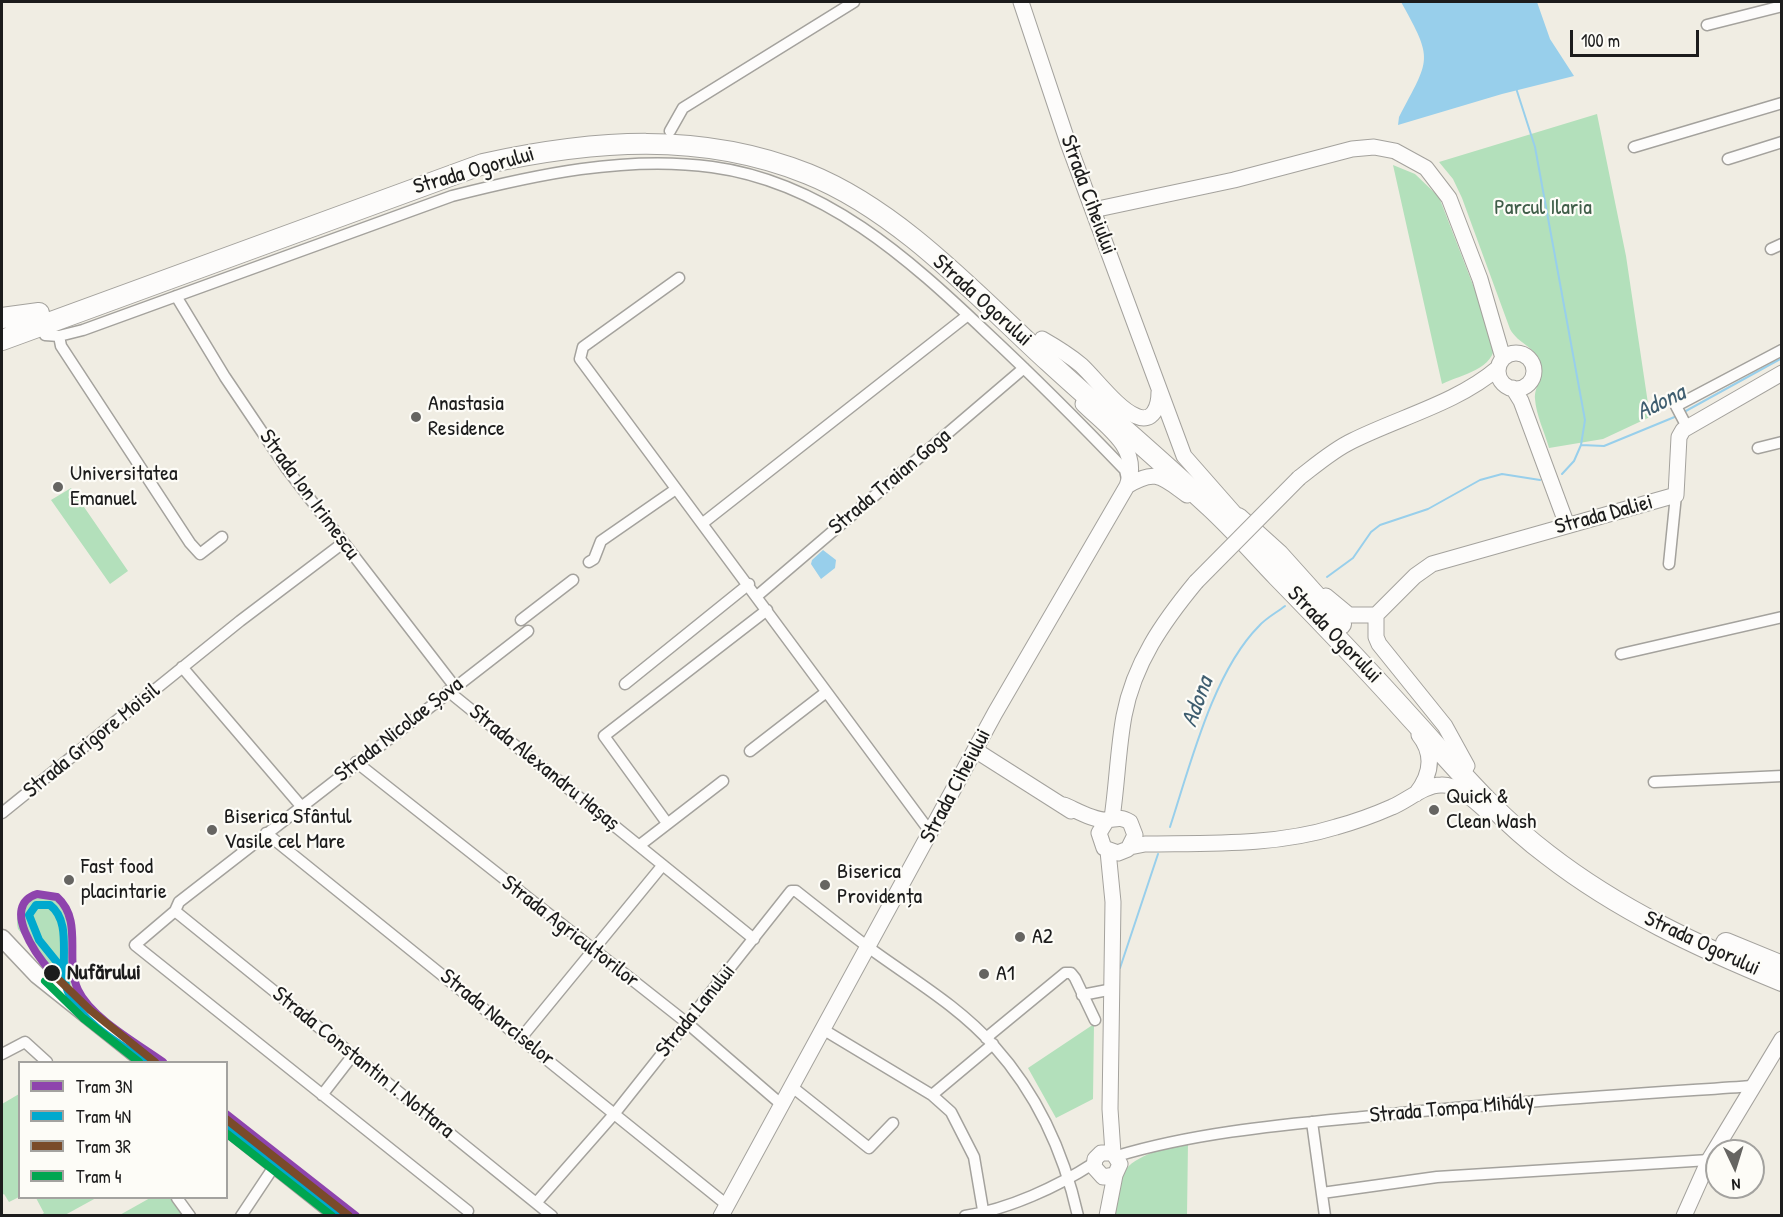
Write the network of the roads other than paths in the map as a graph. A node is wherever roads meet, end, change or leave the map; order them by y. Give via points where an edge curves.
1 (854, 2) edge
2 (1021, 2) edge
3 (1782, 6) edge
4 (1707, 25) dead end
5 (1782, 103) edge
6 (670, 131) junction
7 (1782, 142) edge
8 (1634, 147) dead end
9 (1728, 159) dead end
10 (1093, 210) junction
11 (679, 278) dead end
12 (1480, 279) junction
13 (176, 296) junction
14 (114, 298) junction
15 (39, 313) junction
16 (968, 315) junction
17 (2, 318) edge
18 (2, 327) edge
19 (52, 335) junction
20 (2, 340) edge
21 (1044, 348) junction
22 (2, 350) edge
23 (1782, 350) edge
24 (1520, 353) junction
25 (1501, 363) junction
26 (1024, 368) junction
27 (1782, 373) edge
28 (1529, 382) junction
29 (1158, 386) junction
30 (1508, 386) junction
31 (1429, 407) junction
32 (1687, 427) junction
33 (1782, 442) edge
34 (1758, 448) dead end
35 (1541, 451) junction
36 (1127, 486) junction
37 (675, 489) junction
38 (1676, 495) junction
39 (1208, 504) junction
40 (1242, 522) junction
41 (703, 523) junction
42 (1567, 525) junction
43 (222, 537) dead end
44 (343, 543) junction
45 (1279, 555) junction
46 (589, 562) dead end
47 (1669, 564) dead end
48 (573, 580) dead end
49 (749, 584) junction
50 (757, 596) junction
51 (767, 610) junction
52 (1376, 615) junction
53 (1782, 617) edge
54 (520, 620) dead end
55 (528, 631) dead end
56 (1621, 654) dead end
57 (182, 667) junction
58 (1367, 669) junction
59 (625, 684) dead end
60 (452, 689) junction
61 (825, 693) junction
62 (975, 750) junction
63 (750, 752) dead end
64 (356, 762) junction
65 (1467, 766) junction
66 (1119, 769) junction
67 (1782, 776) edge
68 (723, 781) dead end
69 (1654, 782) dead end
70 (1416, 794) junction
71 (301, 806) junction
72 (2, 813) edge
73 (667, 823) junction
74 (1106, 823) junction
75 (1132, 825) junction
76 (266, 833) junction
77 (931, 833) junction
78 (1193, 842) junction
79 (640, 845) junction
80 (1536, 846) junction
81 (1129, 848) junction
82 (1108, 851) junction
83 (662, 866) junction
84 (1113, 902) junction
85 (175, 911) junction
86 (2, 938) edge
87 (754, 939) junction
88 (869, 948) junction
89 (594, 952) junction
90 (1781, 974) edge
91 (1113, 989) junction
92 (1082, 995) junction
93 (1095, 1020) dead end
94 (687, 1023) junction
95 (824, 1030) junction
96 (521, 1038) junction
97 (1782, 1039) edge
98 (989, 1041) junction
99 (2, 1054) edge
100 (353, 1055) junction
101 (46, 1061) edge
102 (145, 1061) edge
103 (791, 1086) junction
104 (1753, 1086) junction
105 (322, 1095) junction
106 (932, 1095) junction
107 (782, 1105) junction
108 (615, 1113) junction
109 (1312, 1122) junction
110 (893, 1123) dead end
111 (228, 1128) edge
112 (1721, 1139) edge
113 (1705, 1160) edge
114 (275, 1165) junction
115 (1107, 1165) junction
116 (1705, 1169) edge
117 (1070, 1179) junction
118 (1322, 1193) junction
119 (178, 1199) edge
120 (536, 1203) junction
121 (724, 1210) edge
122 (468, 1211) dead end
123 (984, 1214) edge
124 (1107, 1214) edge
125 (190, 1215) edge
126 (241, 1215) edge
127 (339, 1215) edge
128 (552, 1215) edge
129 (965, 1215) edge
130 (1078, 1215) edge
131 (1326, 1215) edge
132 (1684, 1215) edge

1 - 6 street via 683,108
2 - 10 street, Strada Ciheiului
3 - 4 street
5 - 8 street
6 - 15 highway, Strada Ogorului via 562,136 472,158
6 - 21 highway, Strada Ogorului via 754,145 818,167 852,185 921,232
7 - 9 street
10 - 12 street via 1374,147 1411,158 1438,181 1449,198
10 - 29 street, Strada Ciheiului
11 - 37 street via 583,347 580,359
12 - 24 street via 1510,342
12 - 25 street
13 - 16 street via 452,196 587,169 663,164 696,165 762,177 830,208 902,255
13 - 19 street via 83,330
13 - 44 street, Strada Ion Irimescu via 287,469
14 - 19 highway
14 - 20 highway, Strada Ogorului
14 - 21 highway, Strada Ogorului via 483,164 540,151 665,142 766,160 835,186 889,220
15 - 17 highway
15 - 18 highway, Strada Ogorului
16 - 26 street
16 - 41 street
19 - 22 highway
19 - 43 street via 189,543 200,554
21 - 29 street via 1080,365 1133,415 1153,414 1159,401
21 - 36 street, Strada Ciheiului via 1067,388 1130,452 1132,469
21 - 39 highway, Strada Ogorului
21 - 40 highway, Strada Ogorului
23 - 32 street via 1676,406
24 - 25 street
24 - 28 street via 1533,365
25 - 30 street
25 - 31 street via 1487,377
26 - 36 street via 1125,470
26 - 50 street, Strada Traian Goga
27 - 32 street
28 - 30 street
28 - 35 street
29 - 40 street, Strada Ciheiului via 1184,456
30 - 31 street
30 - 35 street via 1521,401
31 - 66 street, bridge via 1351,441 1299,478 1196,582 1167,617 1141,663 1124,716
32 - 38 street, Strada Daliei via 1679,437
33 - 34 street
35 - 42 street
36 - 39 street via 1144,476 1157,475 1189,497
36 - 62 street, Strada Ciheiului
37 - 41 street
37 - 46 street via 601,541
38 - 42 street, Strada Daliei
38 - 47 street
39 - 58 highway, Strada Ogorului
40 - 45 highway, Strada Ogorului
41 - 49 street
42 - 52 street, Strada Daliei via 1432,564
44 - 57 street, Strada Grigore Moisil
44 - 60 street, Strada Ion Irimescu
45 - 52 street via 1344,612 1354,616
45 - 65 highway, Strada Ogorului
48 - 54 street
49 - 50 street
49 - 59 street
50 - 51 street
51 - 61 street
51 - 73 street, Strada Alexandru Hașaș via 604,736
52 - 65 street via 1379,644 1445,726
53 - 56 street
55 - 60 street, Strada Nicolae Șova
57 - 71 street, Strada Grigore Moisil
57 - 72 street, Strada Grigore Moisil
58 - 70 street via 1428,751 1428,775
58 - 80 highway, Strada Ogorului via 1473,787
60 - 64 street, Strada Nicolae Șova
60 - 79 street, Strada Alexandru Hașaș
61 - 63 street
61 - 77 street
62 - 74 street via 1064,805
62 - 77 street, Strada Ciheiului
64 - 71 street, Strada Nicolae Șova
64 - 89 street, Strada Agricultorilor
65 - 90 highway, Strada Ogorului via 1528,825 1597,877 1656,912 1760,957
66 - 74 street
66 - 75 street via 1125,810
67 - 69 street
68 - 73 street, Strada Alexandru Hașaș
70 - 78 street via 1375,814 1309,833 1250,841
70 - 80 street via 1434,785 1456,788 1507,830
71 - 76 street, Strada Nicolae Șova
73 - 79 street, Strada Alexandru Hașaș
74 - 75 street via 1124,818
74 - 82 street via 1101,843
75 - 78 street via 1154,836
75 - 81 street via 1134,840
76 - 85 street, Strada Nicolae Șova via 180,902
76 - 96 street, Strada Narciselor
77 - 88 street, Strada Ciheiului
78 - 81 street via 1145,843
79 - 83 street, Strada Alexandru Hașaș
80 - 90 highway, Strada Ogorului via 1646,920
81 - 82 street via 1118,853
81 - 84 street
82 - 84 street
83 - 87 street, Strada Alexandru Hașaș
83 - 89 street
84 - 91 street
85 - 100 street, Strada Constantin I. Nottara
85 - 105 street, Strada Nicolae Șova via 135,945
86 - 102 main road via 37,975
87 - 88 street, Strada Lanului via 791,891 796,891
87 - 94 street, Strada Lanului
88 - 95 street, Strada Ciheiului
88 - 98 street via 924,986
89 - 94 street, Strada Agricultorilor
89 - 96 street
91 - 92 street
91 - 115 street
92 - 93 street
92 - 98 street via 1075,978 1065,973
94 - 107 street, Strada Agricultorilor
94 - 108 street, Strada Lanului
95 - 103 street, Strada Ciheiului
95 - 106 street
96 - 108 street, Strada Narciselor
97 - 104 street
98 - 106 street
98 - 117 street via 1033,1098
99 - 101 street via 25,1042
100 - 105 street
100 - 120 street, Strada Constantin I. Nottara
103 - 107 street, Strada Ciheiului
103 - 110 street via 869,1148
104 - 109 street, Strada Tompa Mihály via 1506,1103
104 - 112 street
105 - 122 street
106 - 123 street via 951,1112 974,1157
107 - 121 street, Strada Ciheiului
108 - 120 street, Strada Lanului
108 - 121 street, Strada Narciselor
109 - 115 street, Strada Tompa Mihály via 1187,1138 1152,1146
109 - 118 street
111 - 114 main road
113 - 118 street via 1437,1177
114 - 126 street
114 - 127 main road
115 - 117 street, Strada Tompa Mihály
115 - 124 street
116 - 132 street
117 - 123 street, Strada Tompa Mihály
117 - 130 street
118 - 131 street
119 - 125 street
120 - 128 street, Strada Constantin I. Nottara
123 - 129 street, Strada Tompa Mihály

